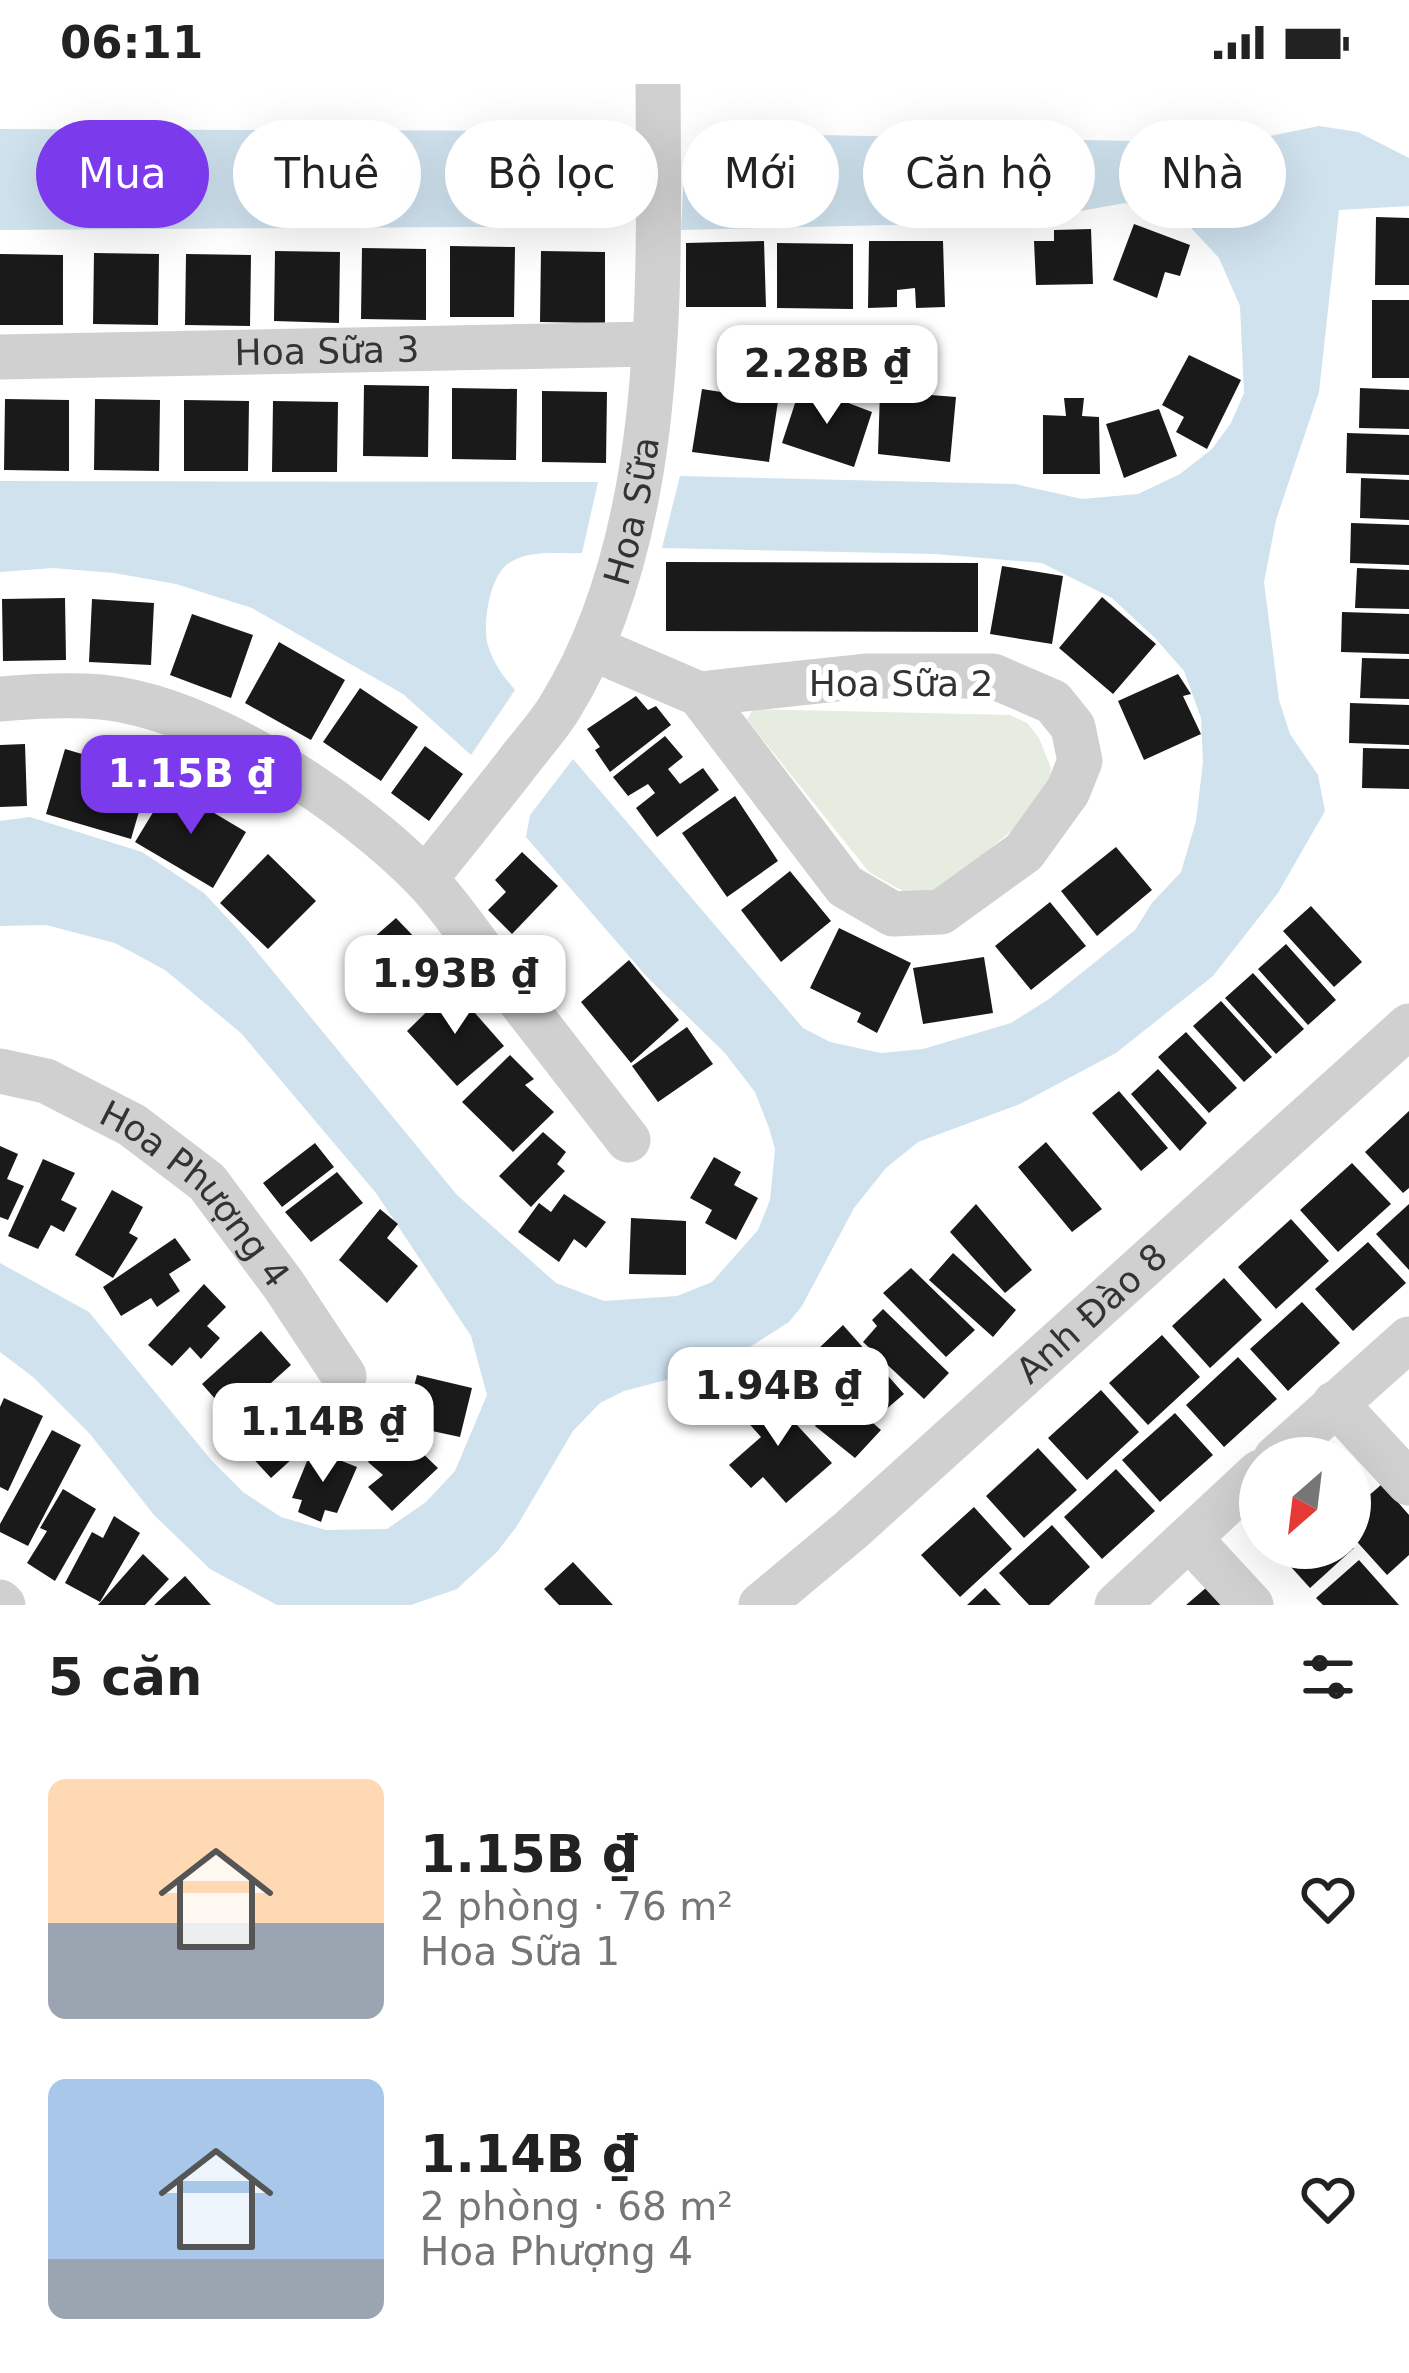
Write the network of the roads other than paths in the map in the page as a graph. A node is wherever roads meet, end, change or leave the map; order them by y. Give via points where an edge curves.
1 (658, 84) edge
2 (652, 344) junction
3 (0, 357) edge
4 (592, 648) junction
5 (700, 694) junction
6 (0, 699) edge
7 (425, 879) junction
8 (1409, 1026) edge
9 (0, 1071) edge
10 (628, 1140) dead end
11 (1409, 1339) edge
12 (344, 1376) dead end
13 (1335, 1403) junction
14 (1299, 1437) edge
15 (1409, 1483) edge
16 (1239, 1492) edge
17 (1189, 1538) junction
18 (776, 1597) edge
19 (1117, 1605) edge
20 (1251, 1605) edge

1 - 2 street, Hoa Sữa
2 - 3 street, Hoa Sữa 3
2 - 4 street, Hoa Sữa via 636,500
4 - 5 street, Hoa Sữa 2
4 - 7 street, Hoa Sữa via 559,709
5 - 5 street, Hoa Sữa 2 via 845,886 893,914 941,912 1024,852 1080,761 1073,727 1052,702 993,676 866,676
6 - 7 street via 105,697 222,734 324,797
7 - 10 street
8 - 18 street, Anh Đào 8
9 - 12 street, Hoa Phượng 4 via 46,1081 132,1125 207,1182
11 - 13 street
13 - 14 street
13 - 15 street
16 - 17 street
17 - 19 street
17 - 20 street

